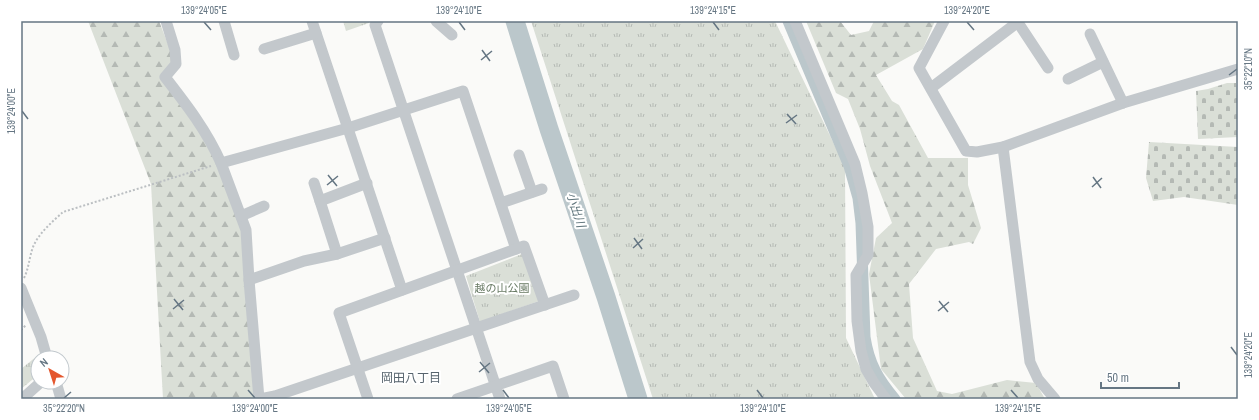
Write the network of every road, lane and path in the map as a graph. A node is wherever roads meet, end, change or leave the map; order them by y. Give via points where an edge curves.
1 (166, 21) edge
2 (224, 21) edge
3 (312, 21) edge
4 (378, 21) edge
5 (436, 21) edge
6 (795, 21) edge
7 (944, 21) edge
8 (1018, 22) edge
9 (316, 33) junction
10 (1090, 34) dead end
11 (452, 35) dead end
12 (264, 49) dead end
13 (234, 55) dead end
14 (1103, 62) junction
15 (1048, 68) dead end
16 (1238, 69) edge
17 (1068, 79) dead end
18 (931, 88) junction
19 (1123, 103) junction
20 (403, 110) junction
21 (348, 128) junction
22 (1003, 147) junction
23 (519, 154) dead end
24 (221, 163) junction
25 (314, 183) dead end
26 (367, 184) junction
27 (320, 201) junction
28 (501, 203) junction
29 (264, 206) dead end
30 (241, 216) junction
31 (385, 238) junction
32 (516, 249) junction
33 (336, 254) junction
34 (457, 270) junction
35 (249, 280) junction
36 (21, 282) edge
37 (21, 288) edge
38 (402, 290) junction
39 (574, 295) dead end
40 (545, 305) junction
41 (476, 328) junction
42 (45, 350) edge
43 (357, 368) junction
44 (495, 386) junction
45 (32, 390) edge
46 (22, 399) edge
47 (260, 399) edge
48 (368, 399) edge
49 (457, 399) edge
50 (500, 399) edge
51 (564, 399) edge
52 (886, 399) edge
53 (1055, 399) edge

1 - 24 street via 175,50 176,64 165,77 194,115
2 - 13 street
3 - 9 street
4 - 20 street via 375,25
5 - 11 street
6 - 52 street via 855,164 862,193 868,227 868,255 856,275 857,321 866,369
7 - 18 street via 919,68
8 - 15 street
8 - 18 street
9 - 12 street
9 - 21 street
10 - 14 street
14 - 17 street
14 - 19 street
16 - 19 street
18 - 22 street via 966,152
19 - 22 street
20 - 21 street
20 - 28 street via 463,91
20 - 34 street
21 - 24 street
21 - 26 street
22 - 53 street via 1030,362 1038,379
23 - 28 street via 537,190
24 - 30 street
24 - 36 path via 63,212 47,227 33,246 27,271
25 - 27 street
26 - 27 street
26 - 31 street
27 - 33 street
28 - 32 street
29 - 30 street
30 - 35 street via 246,230
31 - 33 street
31 - 38 street
32 - 34 street
32 - 40 street via 524,246
33 - 35 street via 304,261
34 - 38 street
34 - 41 street
35 - 47 street
37 - 42 street
38 - 43 street via 339,313
39 - 40 street
40 - 41 street
41 - 43 street
41 - 44 street
43 - 47 street
43 - 48 street
44 - 49 street
44 - 50 street
44 - 51 street via 553,366
45 - 46 street

